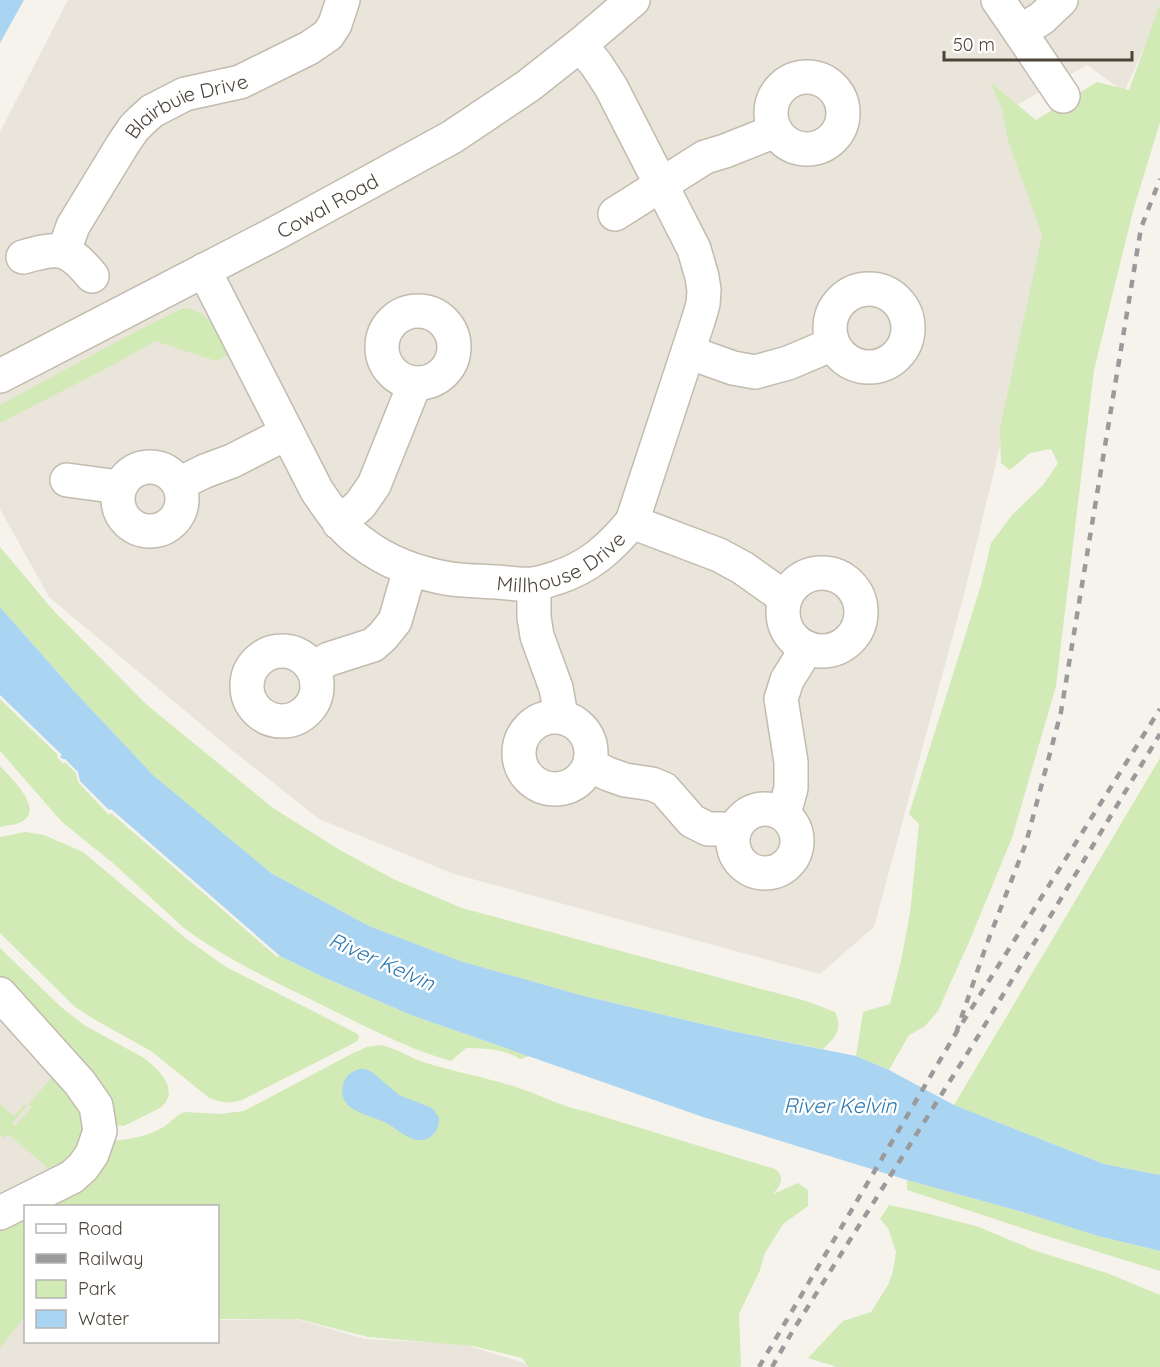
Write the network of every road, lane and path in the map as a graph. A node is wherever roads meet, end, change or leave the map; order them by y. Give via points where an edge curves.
1 (343, 0) edge
2 (633, 0) edge
3 (998, 0) edge
4 (1061, 0) edge
5 (1020, 32) junction
6 (580, 45) junction
7 (1064, 96) dead end
8 (775, 131) dead end
9 (661, 186) junction
10 (615, 213) dead end
11 (64, 251) junction
12 (22, 257) dead end
13 (204, 270) junction
14 (92, 276) dead end
15 (833, 344) dead end
16 (688, 352) junction
17 (0, 376) edge
18 (415, 383) dead end
19 (287, 433) junction
20 (67, 480) dead end
21 (179, 484) junction
22 (119, 487) junction
23 (632, 522) junction
24 (339, 523) junction
25 (410, 569) junction
26 (534, 584) junction
27 (785, 598) junction
28 (807, 648) junction
29 (313, 668) dead end
30 (561, 716) junction
31 (590, 765) junction
32 (784, 814) junction
33 (734, 829) junction
34 (0, 994) edge
35 (0, 1213) edge

1 - 11 street, Blairbuie Drive via 328,35 309,48 240,82 185,94 152,111 123,144 73,226
2 - 6 street, Cowal Road
3 - 5 street
4 - 5 street
5 - 7 street
6 - 9 street, Millhouse Drive via 612,87
6 - 13 street, Cowal Road via 452,137
8 - 9 street via 705,158
9 - 10 street
9 - 16 street, Millhouse Drive via 694,249 702,276 703,304
11 - 12 street
11 - 14 street
13 - 17 street, Cowal Road
13 - 19 street, Millhouse Drive
15 - 16 street via 755,372
16 - 23 street, Millhouse Drive
18 - 24 street via 374,485 360,505
19 - 21 street
19 - 24 street, Millhouse Drive via 317,491
20 - 22 street
21 - 22 street via 170,472 156,466 141,467
21 - 22 street via 181,510 163,529 150,531 137,529 126,521 119,511
23 - 26 street, Millhouse Drive via 597,558 576,570
23 - 27 street via 719,555
24 - 25 street, Millhouse Drive via 362,544
25 - 26 street, Millhouse Drive via 451,579
25 - 29 street via 395,621 383,636 372,645
26 - 30 street via 537,636 556,688
27 - 28 street via 786,627
27 - 28 street via 808,575 825,572 842,577 854,588 861,604 861,621 853,636 840,647 824,651
28 - 32 street via 787,680 781,699 791,762 791,788
30 - 31 street via 576,722 587,734 592,749
30 - 31 street via 546,717 523,735 519,749 524,771 540,786 555,789 582,778
31 - 33 street via 625,780 664,789 692,821 708,829
32 - 33 street via 756,809
32 - 33 street via 797,834 797,846 793,857 775,872 763,874 742,864 732,842
34 - 35 street via 80,1083 96,1106 100,1131 92,1154 72,1177

